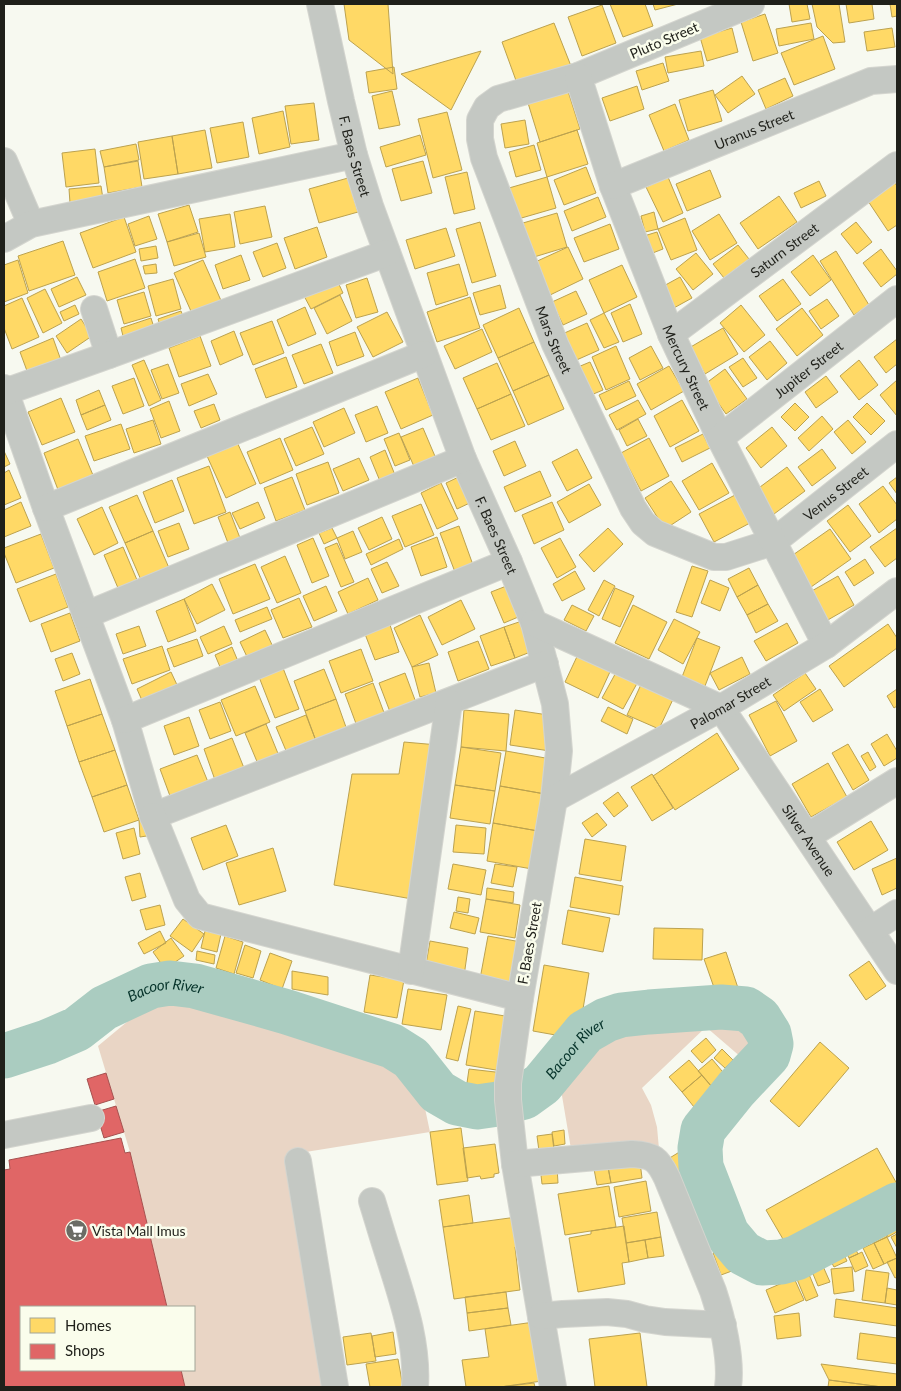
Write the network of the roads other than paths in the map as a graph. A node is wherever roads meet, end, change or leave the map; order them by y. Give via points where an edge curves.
1 (320, 4) edge
2 (751, 4) edge
3 (578, 76) junction
4 (897, 79) edge
5 (354, 155) junction
6 (4, 161) edge
7 (897, 165) edge
8 (613, 186) junction
9 (31, 224) junction
10 (4, 239) edge
11 (387, 253) junction
12 (897, 299) edge
13 (94, 309) dead end
14 (671, 334) junction
15 (424, 354) junction
16 (109, 355) junction
17 (4, 390) edge
18 (720, 438) junction
19 (897, 444) edge
20 (463, 459) junction
21 (46, 508) junction
22 (773, 542) junction
23 (509, 562) junction
24 (897, 591) edge
25 (86, 615) junction
26 (534, 623) junction
27 (826, 645) junction
28 (545, 664) junction
29 (449, 702) junction
30 (721, 708) junction
31 (125, 720) junction
32 (897, 781) edge
33 (554, 799) junction
34 (153, 816) junction
35 (808, 836) junction
36 (897, 913) edge
37 (871, 930) junction
38 (411, 971) junction
39 (897, 971) edge
40 (520, 998) junction
41 (91, 1118) dead end
42 (4, 1135) edge
43 (298, 1161) dead end
44 (516, 1164) junction
45 (372, 1201) dead end
46 (541, 1316) junction
47 (723, 1325) junction
48 (335, 1387) edge
49 (415, 1387) edge
50 (553, 1387) edge
51 (728, 1387) edge

1 - 5 street, F. Baes Street
2 - 3 street, Pluto Street
3 - 8 street, Mercury Street
3 - 22 street, Mars Street via 498,99 487,107 480,120 484,158 555,344 643,523 655,533 714,557 726,557
4 - 8 street, Uranus Street via 872,81
5 - 9 street
5 - 11 street, F. Baes Street
6 - 9 street
7 - 14 street, Saturn Street
8 - 14 street, Mercury Street
9 - 10 street
11 - 15 street, F. Baes Street
11 - 16 street
12 - 18 street, Jupiter Street
13 - 16 street
14 - 18 street, Mercury Street
15 - 20 street, F. Baes Street
15 - 21 street
16 - 17 street
17 - 21 street
18 - 22 street, Mercury Street
19 - 22 street, Venus Street
20 - 23 street, F. Baes Street
20 - 25 street
21 - 25 street
22 - 27 street, Mercury Street
23 - 26 street, F. Baes Street
23 - 31 street
24 - 27 street, Palomar Street
25 - 31 street
26 - 28 street, F. Baes Street
26 - 30 street
27 - 30 street, Palomar Street
28 - 29 street
28 - 33 street, F. Baes Street via 558,732
29 - 34 street
29 - 38 street
30 - 33 street, Palomar Street
30 - 35 street, Silver Avenue
31 - 34 street
32 - 35 street
33 - 40 street, F. Baes Street
34 - 38 street via 187,900 200,916
35 - 37 street, Silver Avenue
36 - 37 street
37 - 39 street, Silver Avenue
38 - 40 street
40 - 44 street, F. Baes Street via 508,1083
41 - 42 street
43 - 48 street
44 - 46 street, F. Baes Street
44 - 47 street via 632,1154 654,1158 667,1178 713,1291
45 - 49 street via 407,1313
46 - 47 street via 607,1312 645,1320
46 - 50 street, F. Baes Street
47 - 51 street

